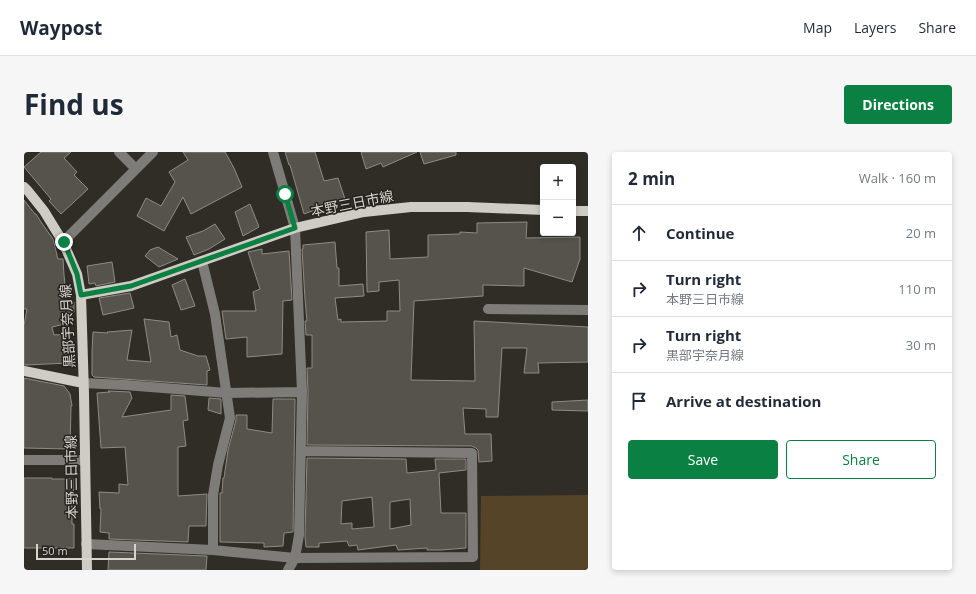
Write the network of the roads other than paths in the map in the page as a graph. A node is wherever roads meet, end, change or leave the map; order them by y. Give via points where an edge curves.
1 (119, 152) edge
2 (153, 152) edge
3 (273, 152) edge
4 (136, 169) junction
5 (25, 191) edge
6 (540, 210) edge
7 (576, 211) edge
8 (588, 211) edge
9 (295, 228) junction
10 (64, 242) junction
11 (202, 261) junction
12 (81, 295) junction
13 (488, 309) dead end
14 (588, 310) edge
15 (24, 371) edge
16 (83, 383) junction
17 (302, 392) junction
18 (227, 393) junction
19 (301, 451) junction
20 (24, 460) edge
21 (85, 460) junction
22 (86, 544) junction
23 (213, 550) junction
24 (295, 558) junction
25 (87, 570) edge
26 (288, 570) edge

1 - 4 street
2 - 4 street
3 - 9 street
4 - 10 street
5 - 10 main road, 黒部宇奈月線 via 44,211
6 - 9 main road, 本野三日市線 via 411,207 364,212
7 - 8 main road
9 - 11 main road, 本野三日市線
9 - 17 street
10 - 12 main road, 黒部宇奈月線 via 77,274
11 - 12 main road, 本野三日市線 via 131,286
11 - 18 street via 215,314
12 - 16 main road, 黒部宇奈月線
13 - 14 street
15 - 16 main road
16 - 18 street
16 - 21 main road, 本野三日市線
17 - 18 street
17 - 19 street
18 - 23 street via 230,418 213,495
19 - 24 street via 299,535
19 - 24 street via 472,453 473,557
20 - 21 street
21 - 22 main road, 本野三日市線
22 - 23 street
22 - 25 main road, 本野三日市線
23 - 24 street
24 - 26 street

